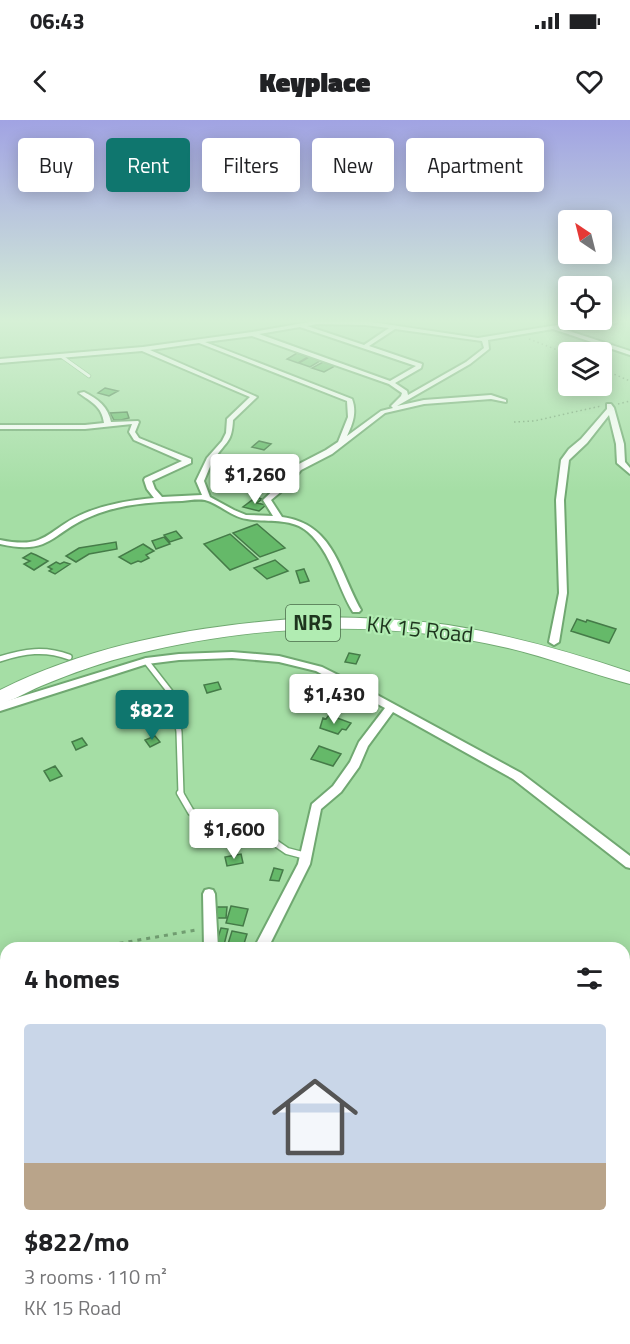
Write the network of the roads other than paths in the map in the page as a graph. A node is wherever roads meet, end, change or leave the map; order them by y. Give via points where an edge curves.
1 (215, 378) edge
2 (293, 378) edge
3 (377, 378) edge
4 (400, 378) edge
5 (441, 378) edge
6 (391, 383) junction
7 (82, 393) dead end
8 (504, 401) dead end
9 (399, 402) junction
10 (390, 410) junction
11 (108, 425) junction
12 (0, 427) edge
13 (341, 442) junction
14 (630, 472) edge
15 (207, 498) junction
16 (159, 499) junction
17 (279, 519) junction
18 (0, 542) edge
19 (356, 610) junction
20 (554, 642) junction
21 (69, 657) junction
22 (0, 659) edge
23 (146, 661) junction
24 (630, 668) edge
25 (630, 678) edge
26 (0, 684) edge
27 (0, 698) edge
28 (0, 707) edge
29 (391, 707) junction
30 (306, 856) junction
31 (630, 863) edge
32 (209, 894) dead end
33 (211, 942) edge
34 (264, 942) edge

1 - 15 street via 254,397 230,419 225,442 200,481
2 - 13 street via 350,400 352,420
3 - 6 street
4 - 6 street
5 - 9 street
6 - 9 street via 405,392
7 - 11 street via 104,409
8 - 10 street via 491,397 440,401
9 - 10 street
10 - 13 street
11 - 12 street
11 - 16 street via 136,422 132,432 136,439 188,461 148,480
13 - 17 street via 298,468 269,497 267,500
14 - 20 street via 621,463 610,407 565,460 560,500 563,593
15 - 16 street
15 - 17 street via 237,515
16 - 18 street via 89,514 38,545
17 - 19 street via 300,523 328,548
19 - 20 highway, KK 15 Road / NR5 via 486,624
19 - 21 highway, KK 15 Road / NR5 via 214,621 168,629
20 - 24 highway, KK 15 Road / NR5
21 - 22 lane via 55,651 34,650
21 - 26 highway, KK 15 Road / NR5
23 - 28 street
23 - 29 street via 206,655 279,659 319,669
23 - 30 lane via 174,697 179,732 179,791 191,812 224,825 248,824 287,850
25 - 27 highway, KK 15 Road / NR5 via 548,651 477,634 376,624 281,624 199,634 118,653 45,677
29 - 30 street via 337,789 316,807
29 - 31 street via 517,776
30 - 34 street
32 - 33 street

